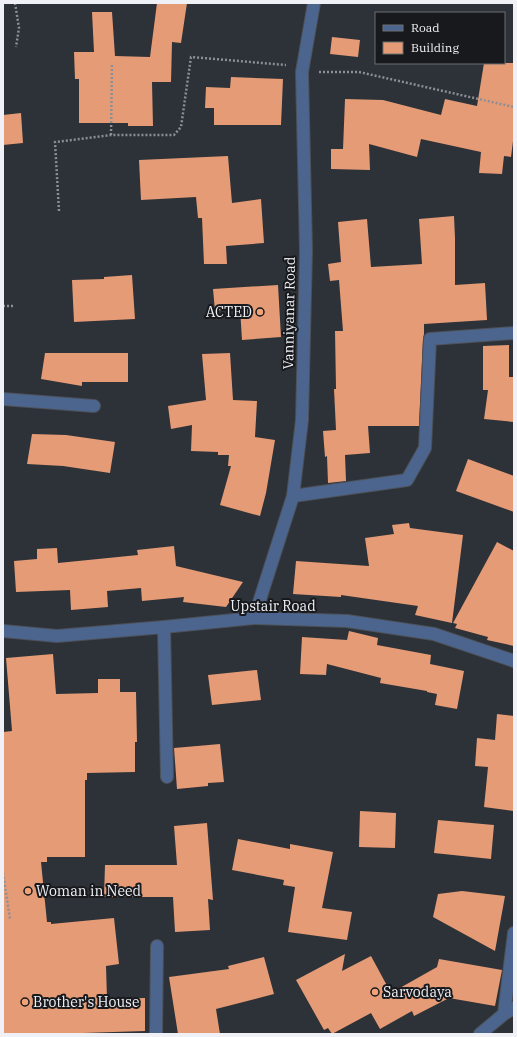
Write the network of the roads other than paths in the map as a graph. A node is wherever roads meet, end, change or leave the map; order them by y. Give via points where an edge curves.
1 (314, 3) edge
2 (514, 334) edge
3 (3, 399) edge
4 (94, 406) dead end
5 (293, 496) junction
6 (254, 618) junction
7 (164, 627) junction
8 (3, 631) edge
9 (514, 661) edge
10 (167, 777) dead end
11 (514, 933) edge
12 (157, 946) dead end
13 (514, 1008) edge
14 (504, 1014) junction
15 (156, 1034) edge
16 (480, 1034) edge

1 - 5 street, Vanniyanar Road via 303,69 306,250 302,420
2 - 5 street via 430,339 425,448 407,480
3 - 4 street
5 - 6 street, Vanniyanar Road
6 - 7 street, Upstair Road
6 - 9 street, Upstair Road via 346,621 434,634
7 - 8 street, Upstair Road via 57,636
7 - 10 street
11 - 14 street
12 - 15 street
13 - 14 street
14 - 16 street

